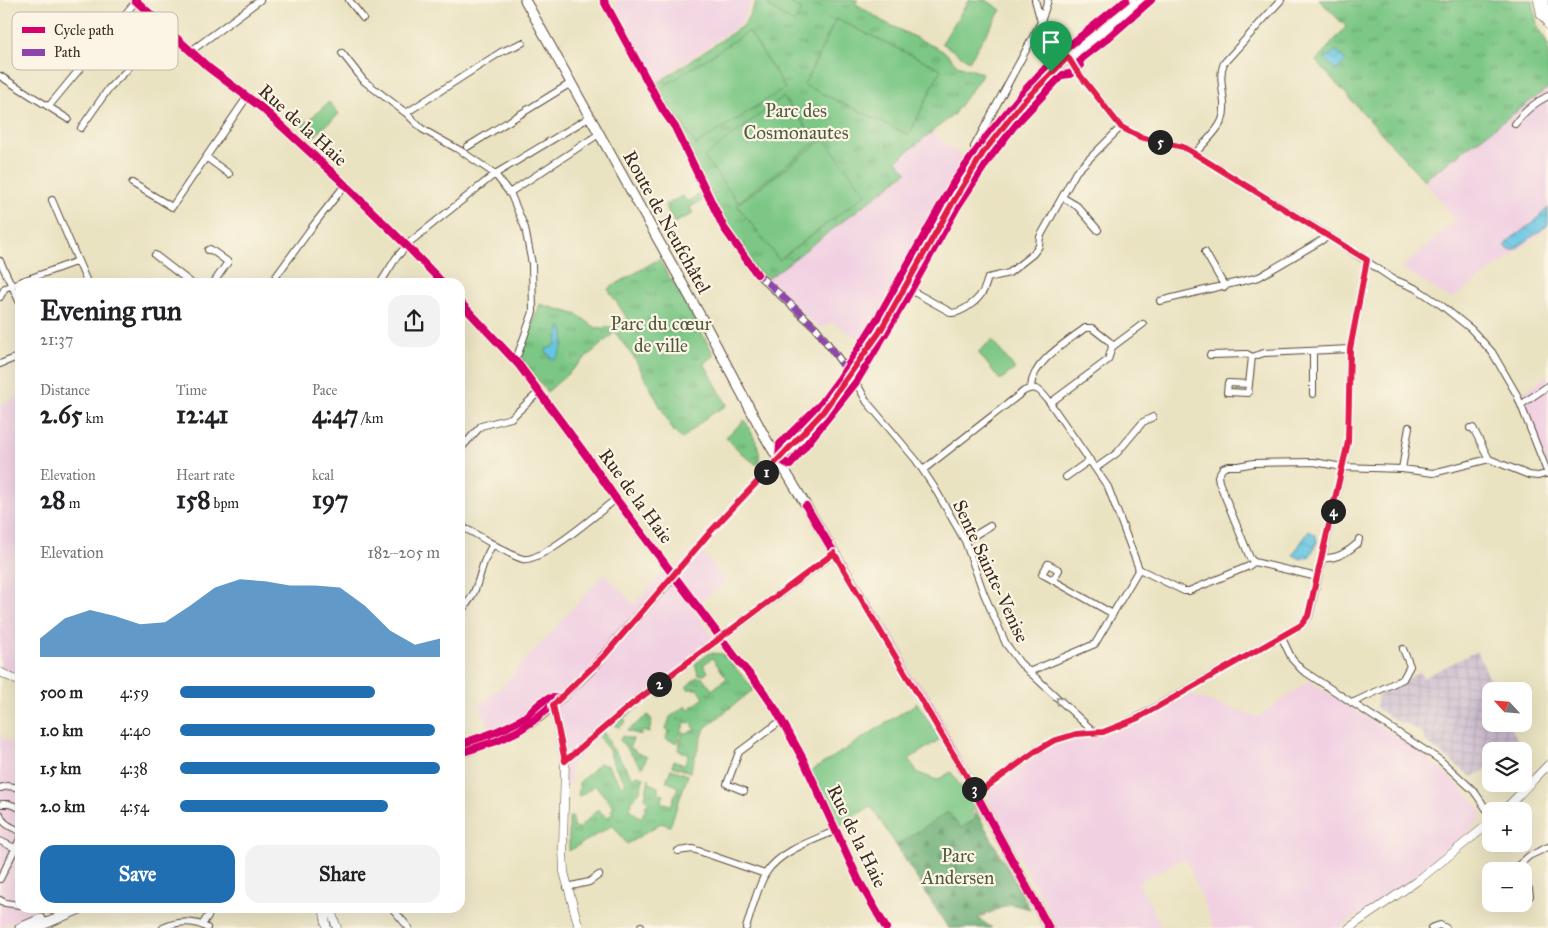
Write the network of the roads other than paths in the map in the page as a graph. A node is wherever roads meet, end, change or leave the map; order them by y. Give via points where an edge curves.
1 (136, 0) edge
2 (260, 0) edge
3 (349, 0) edge
4 (525, 0) edge
5 (1035, 0) edge
6 (1048, 0) edge
7 (1132, 0) edge
8 (1142, 0) edge
9 (1281, 0) edge
10 (1538, 0) edge
11 (1544, 0) edge
12 (126, 12) edge
13 (149, 12) edge
14 (363, 18) dead end
15 (1041, 22) junction
16 (1548, 23) edge
17 (178, 39) edge
18 (522, 43) dead end
19 (191, 51) junction
20 (342, 53) dead end
21 (1068, 57) junction
22 (79, 70) edge
23 (127, 70) edge
24 (0, 76) edge
25 (571, 84) junction
26 (1548, 96) edge
27 (248, 97) junction
28 (49, 106) junction
29 (406, 113) junction
30 (590, 117) junction
31 (68, 119) dead end
32 (1515, 124) dead end
33 (1121, 127) junction
34 (81, 128) dead end
35 (599, 134) junction
36 (467, 147) dead end
37 (974, 147) dead end
38 (1195, 154) junction
39 (206, 157) junction
40 (229, 174) dead end
41 (496, 174) junction
42 (132, 183) dead end
43 (344, 185) junction
44 (509, 192) junction
45 (1062, 197) junction
46 (52, 200) dead end
47 (1098, 230) dead end
48 (1329, 236) junction
49 (406, 245) junction
50 (208, 250) dead end
51 (1205, 252) dead end
52 (155, 255) dead end
53 (1367, 260) junction
54 (0, 261) edge
55 (78, 261) junction
56 (757, 274) dead end
57 (31, 278) edge
58 (85, 278) edge
59 (185, 278) edge
60 (217, 278) edge
61 (275, 278) edge
62 (384, 278) edge
63 (438, 278) edge
64 (5, 286) edge
65 (905, 286) junction
66 (1225, 287) junction
67 (0, 297) edge
68 (15, 297) edge
69 (1160, 301) dead end
70 (465, 307) edge
71 (1143, 324) dead end
72 (1112, 347) junction
73 (1350, 349) junction
74 (1313, 351) junction
75 (1210, 355) dead end
76 (1252, 357) junction
77 (15, 358) edge
78 (514, 359) junction
79 (0, 364) edge
80 (850, 375) junction
81 (1249, 384) dead end
82 (1548, 386) edge
83 (1031, 387) junction
84 (538, 392) junction
85 (1312, 394) dead end
86 (1050, 403) junction
87 (1522, 404) junction
88 (1154, 417) dead end
89 (1409, 427) dead end
90 (1470, 428) dead end
91 (465, 444) edge
92 (779, 459) junction
93 (1489, 459) junction
94 (1090, 460) junction
95 (1343, 467) junction
96 (1096, 468) junction
97 (1402, 469) junction
98 (923, 470) junction
99 (768, 471) joint
100 (1548, 473) edge
101 (1066, 477) dead end
102 (616, 499) junction
103 (990, 526) dead end
104 (465, 529) edge
105 (1358, 539) dead end
106 (965, 542) junction
107 (493, 544) junction
108 (834, 553) junction
109 (1322, 558) junction
110 (1254, 562) junction
111 (1139, 569) junction
112 (674, 576) junction
113 (1317, 577) junction
114 (1053, 580) dead end
115 (465, 606) edge
116 (1113, 614) junction
117 (1281, 636) junction
118 (721, 638) junction
119 (1404, 649) dead end
120 (0, 672) edge
121 (1029, 672) junction
122 (15, 680) edge
123 (1352, 703) junction
124 (553, 705) junction
125 (782, 720) junction
126 (1095, 733) junction
127 (465, 751) edge
128 (565, 761) junction
129 (1548, 765) edge
130 (15, 787) edge
131 (0, 788) edge
132 (744, 791) dead end
133 (977, 794) junction
134 (1512, 802) edge
135 (1482, 803) edge
136 (15, 806) edge
137 (0, 808) edge
138 (15, 828) edge
139 (1482, 829) edge
140 (835, 831) junction
141 (0, 841) edge
142 (1548, 847) edge
143 (15, 848) joint
144 (678, 851) dead end
145 (1524, 862) edge
146 (766, 874) junction
147 (599, 875) dead end
148 (0, 879) edge
149 (567, 886) junction
150 (0, 900) edge
151 (15, 904) edge
152 (54, 913) edge
153 (70, 913) edge
154 (211, 913) edge
155 (324, 913) edge
156 (332, 913) edge
157 (396, 913) edge
158 (205, 926) edge
159 (20, 928) edge
160 (35, 928) edge
161 (163, 928) edge
162 (327, 928) edge
163 (337, 928) edge
164 (410, 928) edge
165 (579, 928) edge
166 (746, 928) edge
167 (886, 928) edge
168 (1049, 928) edge
169 (1349, 928) edge
170 (1431, 928) edge
171 (1446, 928) edge

1 - 12 street
1 - 13 street, Rue de la Haie
2 - 19 street
3 - 14 street
4 - 25 main road, Route de Neufchâtel
5 - 15 street
6 - 15 street
7 - 21 main road
8 - 21 main road via 1085,48
9 - 38 street via 1224,63 1221,70 1221,121
10 - 16 street via 1541,15
11 - 16 street
15 - 21 street
15 - 37 street
17 - 19 street, Rue de la Haie
18 - 29 street via 501,52
19 - 27 street, Rue de la Haie
20 - 29 street via 364,81
21 - 33 street
21 - 65 main road via 1028,96 983,153
22 - 28 street
23 - 34 street via 109,88
24 - 28 street
25 - 30 main road, Route de Neufchâtel
25 - 36 street
26 - 32 street via 1535,102
27 - 39 street
27 - 43 street, Rue de la Haie
28 - 31 street
29 - 41 street via 422,129
30 - 35 main road, Route de Neufchâtel
30 - 41 street
33 - 38 street via 1140,137 1183,147
33 - 45 street via 1076,172
35 - 44 street
35 - 92 main road, Route de Neufchâtel
38 - 48 street
39 - 40 street
39 - 42 street via 172,207
41 - 44 street
41 - 49 street
43 - 49 street, Rue de la Haie
43 - 61 street
44 - 78 street via 525,228 532,264 533,312
45 - 47 street via 1078,206
45 - 65 street via 1033,254 1009,273 988,278 981,295 959,312 952,313
46 - 55 street
48 - 53 street
48 - 66 street via 1259,277
49 - 62 street
49 - 63 street, Rue de la Haie
50 - 60 street via 210,248 228,262
51 - 66 street
52 - 59 street
53 - 73 street
53 - 87 street via 1393,279 1442,305 1472,329 1492,352
54 - 64 street
55 - 57 street
55 - 58 street
56 - 80 street, Sente Sainte-Venise via 816,328
64 - 67 street
64 - 68 street
65 - 80 main road via 879,333
66 - 69 street
70 - 78 street, Rue de la Haie
71 - 72 street
72 - 83 street via 1092,328 1085,328 1045,358 1032,378
72 - 86 street via 1108,360
73 - 74 street
73 - 95 street via 1348,442
74 - 76 street via 1264,353
74 - 85 street
75 - 76 street via 1247,354
76 - 81 street
77 - 79 street
78 - 84 street, Rue de la Haie
80 - 92 main road via 822,413
80 - 98 street, Sente Sainte-Venise via 867,402
82 - 87 street
83 - 86 street via 1042,392
83 - 98 street
84 - 91 street via 511,418 481,426
84 - 102 street, Rue de la Haie
86 - 94 street
87 - 100 street
88 - 96 street via 1144,422 1117,453
89 - 97 street
90 - 93 street via 1473,428
92 - 99 main road
92 - 108 main road, Route de Neufchâtel
93 - 97 street via 1433,473
93 - 100 street via 1529,475
94 - 96 street
94 - 101 street
95 - 97 street
95 - 109 street
95 - 110 street via 1314,462 1254,463 1223,468 1218,476 1219,482
96 - 111 street via 1108,486
98 - 106 street, Sente Sainte-Venise
99 - 112 street
102 - 107 street via 546,552 530,559 517,557
102 - 112 street, Rue de la Haie
103 - 106 street
104 - 107 street
105 - 109 street via 1349,551 1332,558
106 - 121 street, Sente Sainte-Venise via 1006,644
107 - 115 street via 480,579
108 - 118 street
108 - 133 main road, Route de Neufchâtel
109 - 113 street
110 - 111 street via 1189,591
110 - 113 street
111 - 116 street
112 - 118 street, Rue de la Haie
112 - 124 main road via 604,656
113 - 117 street via 1308,616 1301,625
114 - 116 street
116 - 121 street via 1091,647
117 - 123 street via 1292,660 1302,670
117 - 126 street via 1138,718
118 - 125 street, Rue de la Haie
118 - 128 street via 632,704
119 - 123 street via 1410,666 1403,679
120 - 122 street
126 -> 121 street, Sente Sainte-Venise
123 - 135 street via 1440,760 1474,791
124 - 127 main road via 518,731
124 - 128 street
125 - 132 street via 739,752 727,784
125 - 140 street, Rue de la Haie
126 - 133 street via 1076,734 1053,741
128 - 149 street via 563,848
129 - 134 street
130 - 131 street
133 - 168 main road, Route de Neufchâtel
136 - 137 street via 9,804
137 - 138 street via 1,818
139 - 169 street via 1417,881
140 - 146 street via 788,853
140 - 167 street, Rue de la Haie
141 - 143 street
142 - 145 street
143 - 148 street
144 - 146 street via 693,849
146 - 166 street
147 - 149 street via 589,882
149 - 165 street
150 - 151 street
152 - 159 main road
153 - 160 main road
154 - 158 street
155 - 162 street
156 - 163 street
157 - 164 street
158 - 161 street via 176,923
170 - 171 street via 1440,925

